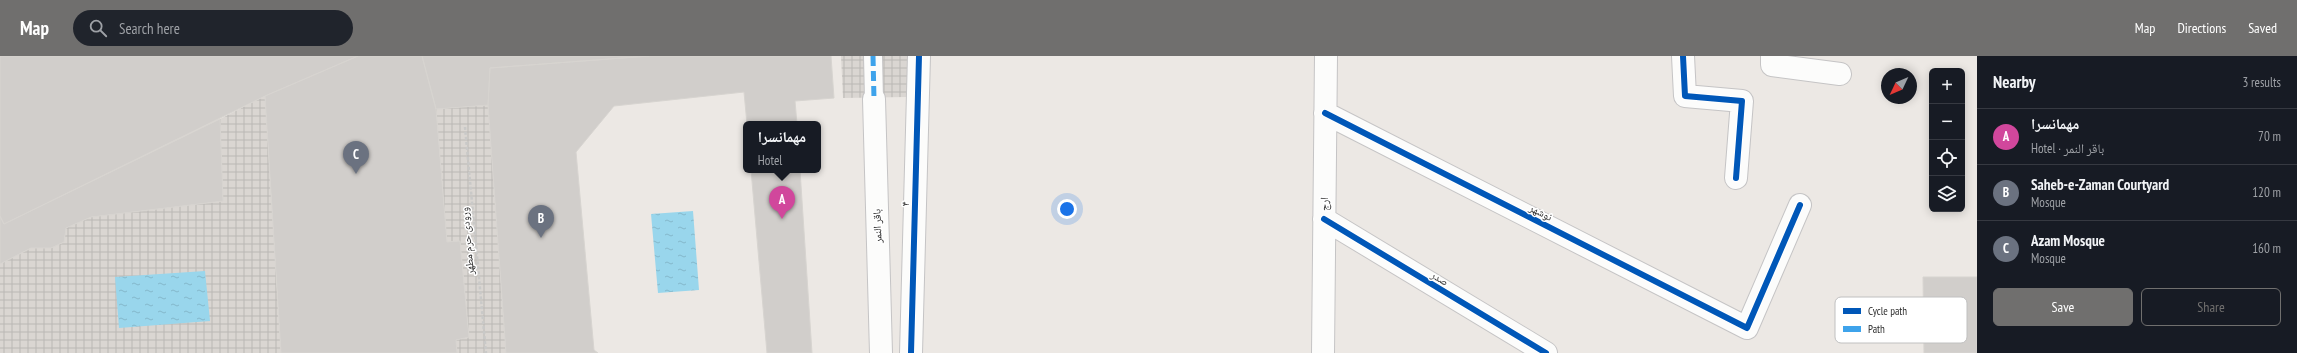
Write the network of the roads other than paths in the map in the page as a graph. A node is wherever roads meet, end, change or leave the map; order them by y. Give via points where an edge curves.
1 (873, 56) edge
2 (919, 56) edge
3 (1326, 56) edge
4 (1683, 56) edge
5 (1772, 56) edge
6 (1840, 74) dead end
7 (874, 99) joint
8 (1325, 113) junction
9 (1736, 178) dead end
10 (1800, 205) dead end
11 (1324, 219) junction
12 (880, 353) edge
13 (911, 353) edge
14 (1323, 353) edge
15 (1546, 353) edge

1 - 7 street
2 - 13 street, ۴
3 - 8 street, ارج
4 - 9 street via 1685,96 1742,101
5 - 6 street via 1772,65
7 - 12 street, باقر النمر
8 - 10 street, نوشهر via 1747,328
8 - 11 street, ارج
11 - 14 street, ارج
11 - 15 street, صدر

